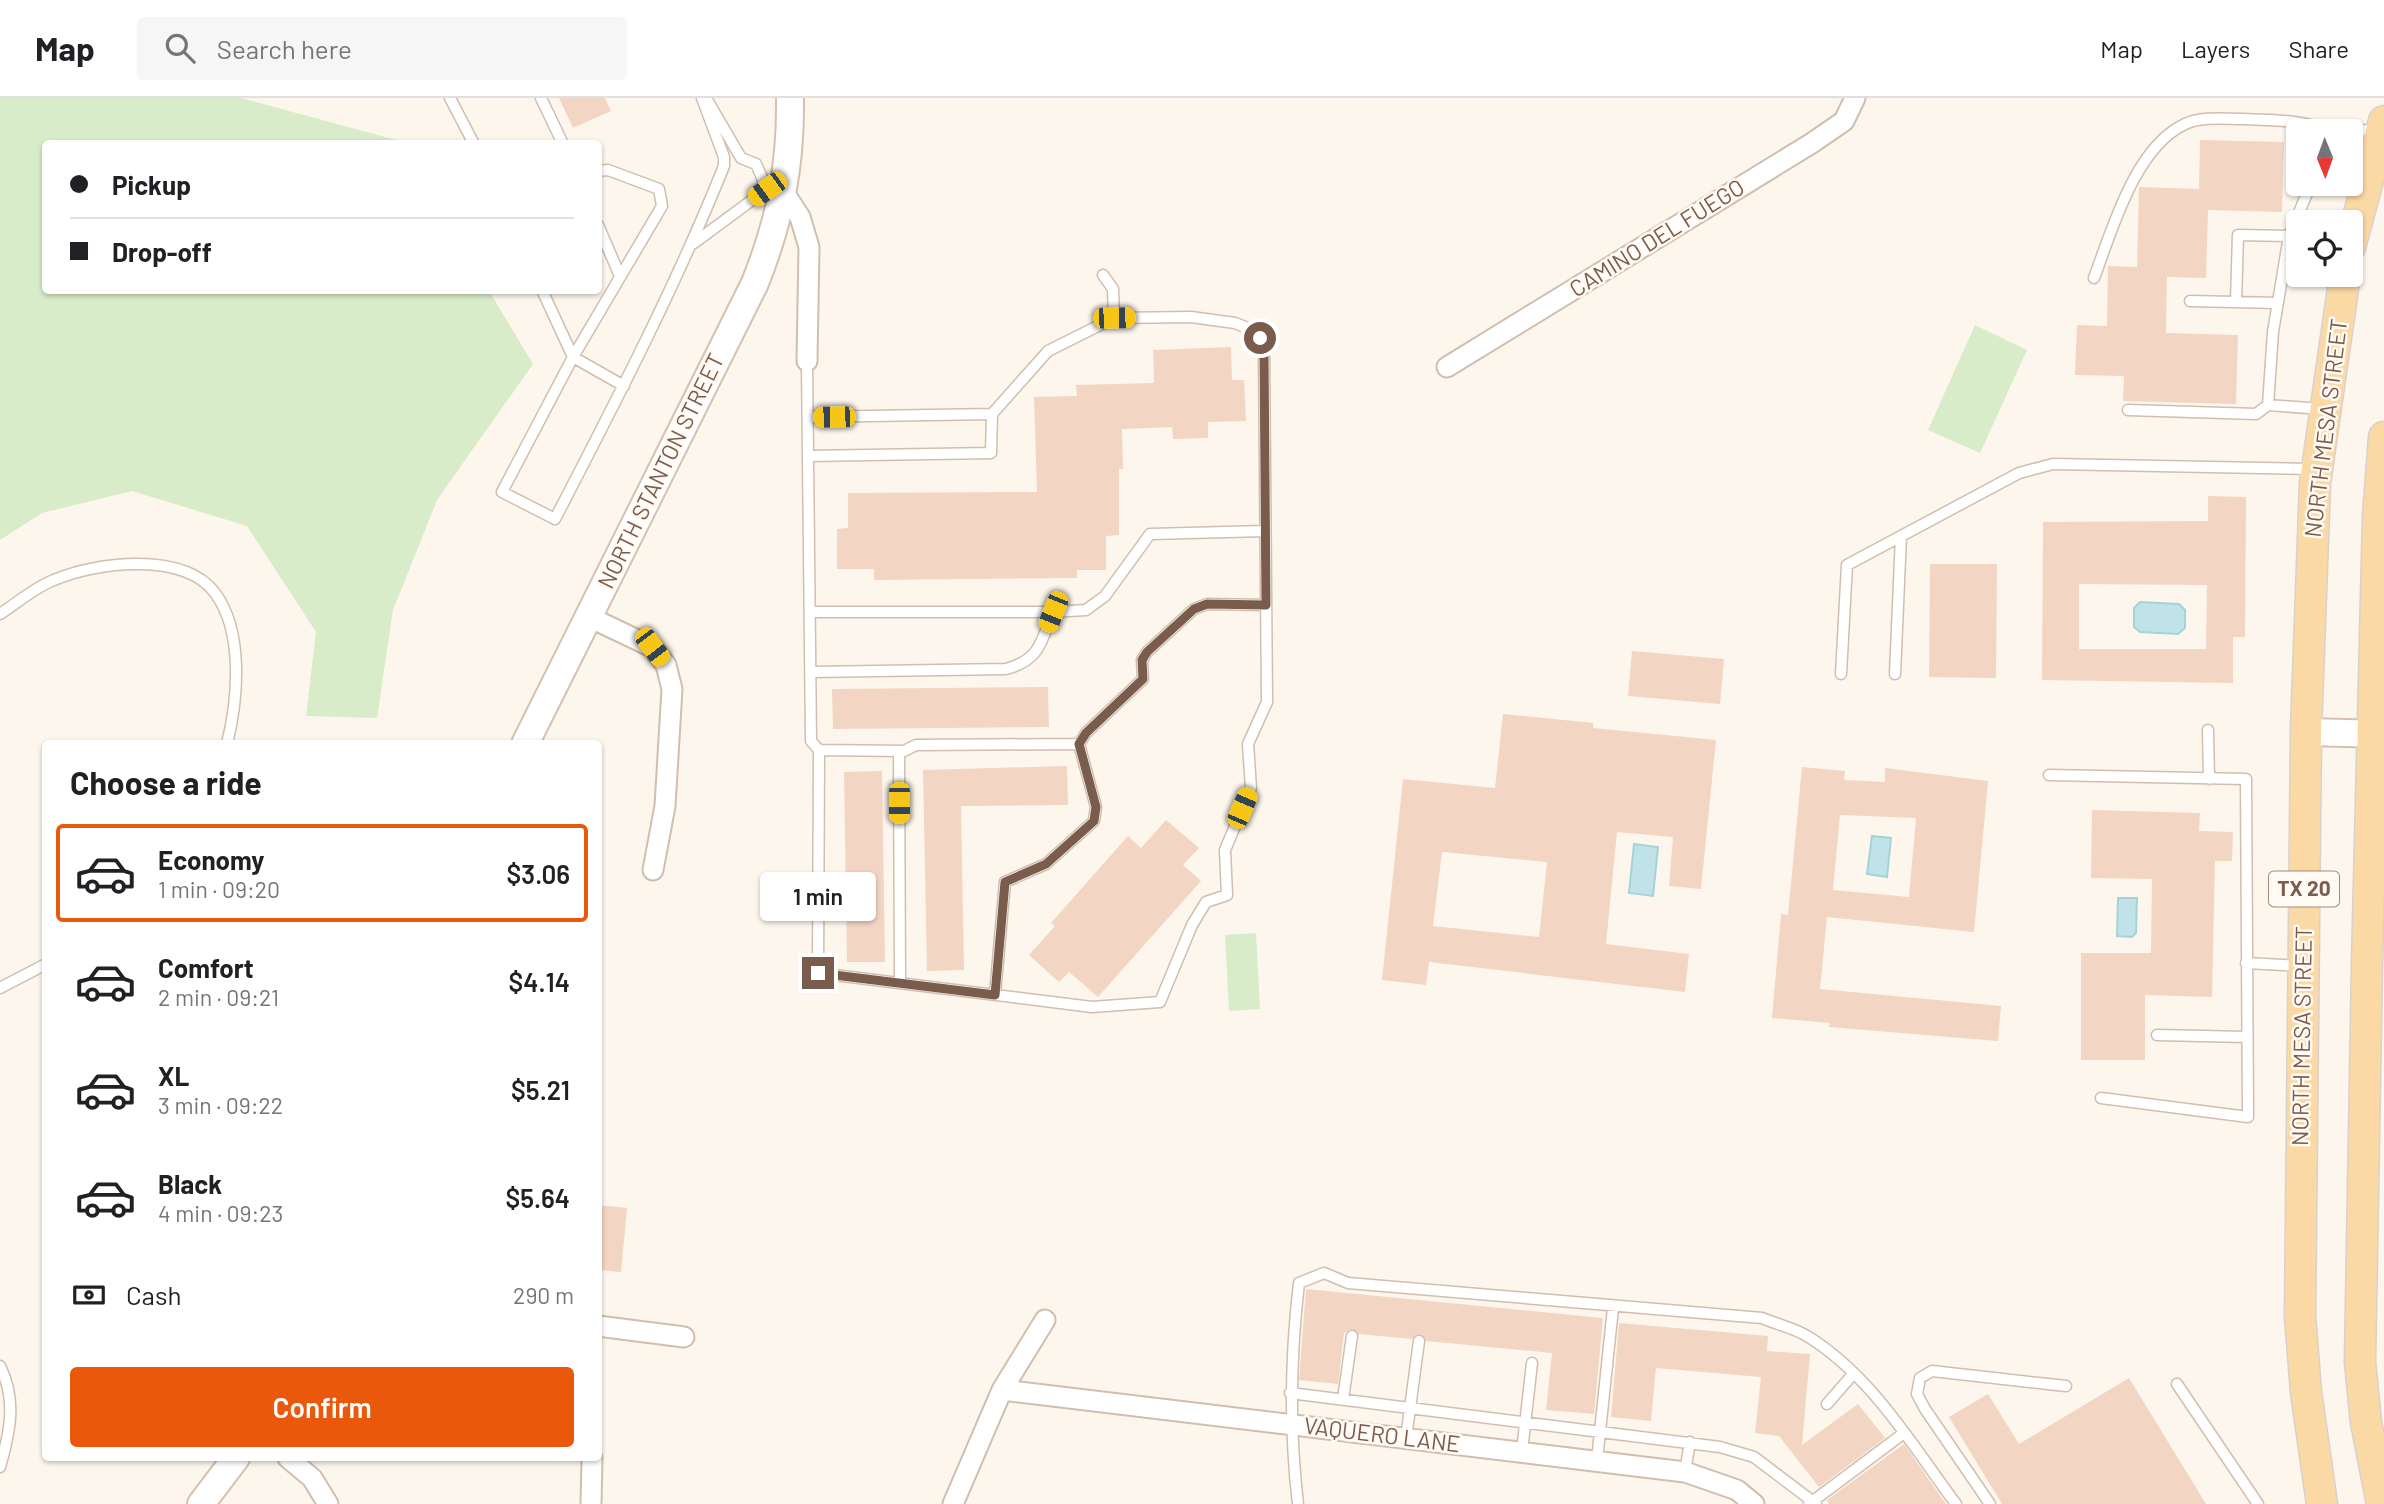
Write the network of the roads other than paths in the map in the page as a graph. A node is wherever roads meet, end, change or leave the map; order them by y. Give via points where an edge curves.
1 (450, 98) edge
2 (541, 98) edge
3 (704, 98) edge
4 (790, 98) edge
5 (1856, 98) edge
6 (2286, 120) edge
7 (2383, 128) edge
8 (2363, 129) edge
9 (472, 140) edge
10 (561, 140) edge
11 (602, 171) edge
12 (776, 191) junction
13 (2360, 210) edge
14 (602, 234) edge
15 (2286, 236) edge
16 (693, 243) junction
17 (2286, 254) edge
18 (1103, 275) dead end
19 (620, 276) junction
20 (2094, 278) dead end
21 (2343, 287) edge
22 (544, 294) edge
23 (2190, 301) dead end
24 (2236, 302) junction
25 (2278, 303) junction
26 (1114, 318) junction
27 (573, 357) junction
28 (807, 361) joint
29 (1447, 367) dead end
30 (624, 386) junction
31 (2269, 405) junction
32 (2128, 410) dead end
33 (2324, 410) junction
34 (992, 414) junction
35 (808, 417) junction
36 (2384, 437) edge
37 (808, 456) junction
38 (2316, 469) junction
39 (1265, 531) junction
40 (1901, 536) junction
41 (2381, 537) edge
42 (1266, 605) junction
43 (810, 612) junction
44 (1053, 612) junction
45 (0, 614) edge
46 (589, 617) junction
47 (811, 672) junction
48 (1841, 674) dead end
49 (1895, 674) dead end
50 (2208, 730) dead end
51 (2306, 732) junction
52 (2380, 732) edge
53 (228, 740) edge
54 (528, 740) edge
55 (1079, 744) junction
56 (819, 750) junction
57 (899, 751) junction
58 (2049, 775) dead end
59 (2209, 779) junction
60 (653, 870) dead end
61 (2246, 963) junction
62 (42, 966) edge
63 (2302, 966) junction
64 (900, 983) junction
65 (0, 988) edge
66 (995, 995) junction
67 (2157, 1035) dead end
68 (2247, 1037) junction
69 (2101, 1098) dead end
70 (1613, 1308) junction
71 (1045, 1320) dead end
72 (602, 1327) edge
73 (1352, 1336) dead end
74 (684, 1337) dead end
75 (1419, 1341) dead end
76 (1532, 1363) dead end
77 (0, 1366) edge
78 (1854, 1373) junction
79 (2177, 1384) dead end
80 (2066, 1387) dead end
81 (1002, 1390) junction
82 (1290, 1393) junction
83 (1343, 1399) junction
84 (1827, 1404) dead end
85 (1410, 1408) junction
86 (1525, 1422) junction
87 (1292, 1424) junction
88 (1600, 1431) junction
89 (1904, 1433) junction
90 (1406, 1438) junction
91 (1690, 1442) junction
92 (1522, 1451) junction
93 (1597, 1460) junction
94 (234, 1461) edge
95 (292, 1461) edge
96 (592, 1461) edge
97 (0, 1466) edge
98 (1685, 1472) junction
99 (1813, 1503) edge
100 (201, 1504) edge
101 (328, 1504) edge
102 (591, 1504) edge
103 (953, 1504) edge
104 (1298, 1504) edge
105 (1754, 1504) edge
106 (1956, 1504) edge
107 (1990, 1504) edge
108 (2258, 1504) edge
109 (2322, 1504) edge
110 (2382, 1504) edge

1 - 9 lane
2 - 10 lane
3 - 12 lane via 741,158 756,164
3 - 16 lane via 724,166
4 - 12 street, NORTH STANTON STREET
5 - 29 street, CAMINO DEL FUEGO via 1844,121 1812,143
6 - 20 lane via 2201,119 2168,135 2130,185
7 - 8 lane
7 - 13 main road
11 - 19 lane via 659,189 663,196
12 - 16 lane
12 - 28 street via 800,217 809,247
12 - 46 street, NORTH STANTON STREET via 755,283
14 - 19 lane
15 - 24 lane via 2238,235
16 - 30 lane
17 - 25 lane
18 - 26 lane via 1113,289
19 - 27 lane
21 - 33 main road, NORTH MESA STREET / TX 20
22 - 27 lane
23 - 24 lane
24 - 25 lane
25 - 31 lane
26 - 34 lane via 1048,351
26 - 39 lane via 1212,319 1250,328 1260,338 1264,351
27 - 30 lane
27 - 30 lane via 502,492 555,519
28 - 35 lane
31 - 32 lane via 2256,414
31 - 33 lane
33 - 38 main road, NORTH MESA STREET / TX 20
34 - 35 lane
34 - 37 lane via 991,453
35 - 37 lane
36 - 41 main road, TX 20
37 - 43 lane
38 - 40 lane via 2053,464 2019,473
38 - 51 main road, NORTH MESA STREET / TX 20
39 - 42 lane
39 - 44 lane via 1150,534 1105,596 1086,610
40 - 48 lane via 1847,565
40 - 49 lane
41 - 52 main road, TX 20
42 - 55 lane via 1207,604 1194,609 1147,652 1142,660 1143,679
42 - 66 lane via 1267,702 1248,744 1251,788 1225,850 1227,895 1206,902 1160,1002 1092,1007
43 - 44 lane
43 - 47 lane
44 - 47 lane via 1036,653 1023,664 1006,669
45 - 53 lane via 52,580 125,563 194,576 214,592 226,613 233,647 235,687
46 - 54 street, NORTH STANTON STREET
46 - 60 street via 652,647 666,665 672,689 665,806
47 - 56 lane via 811,741
50 - 59 lane
51 - 52 street
51 - 63 main road, NORTH MESA STREET / TX 20
52 - 110 main road, TX 20 via 2360,1362
55 - 57 lane via 916,745
55 - 66 lane via 1096,807 1094,821 1046,864 1005,882
56 - 57 lane
56 - 64 lane via 818,973
57 - 64 lane
58 - 59 lane
59 - 61 lane via 2246,779
61 - 63 lane
61 - 68 lane
62 - 65 lane
63 - 109 main road, NORTH MESA STREET / TX 20 via 2300,1316
64 - 66 lane
67 - 68 lane
68 - 69 lane via 2248,1117
70 - 78 lane via 1762,1318 1806,1335
70 - 82 lane via 1348,1283 1324,1273 1313,1275 1299,1283
70 - 88 lane
71 - 81 street
72 - 74 street
73 - 83 lane
75 - 85 lane
76 - 86 lane
77 - 97 lane via 8,1381 12,1425
78 - 84 lane
78 - 89 lane
79 - 108 lane
80 - 107 lane via 1933,1371 1920,1378 1917,1394 1925,1409
81 - 87 street, VAQUERO LANE
81 - 103 street
82 - 83 lane
82 - 87 lane
83 - 85 lane
85 - 86 lane
85 - 90 lane
86 - 88 lane
86 - 92 lane
87 - 90 street, VAQUERO LANE
87 - 104 lane
88 - 91 lane
88 - 93 lane
89 - 99 lane
89 - 106 lane
90 - 92 street, VAQUERO LANE
91 - 98 lane
91 - 99 lane via 1754,1457
92 - 93 street, VAQUERO LANE
93 - 98 street, VAQUERO LANE
94 - 100 street
95 - 101 street via 312,1478
96 - 102 street
98 - 105 street, VAQUERO LANE via 1737,1490

